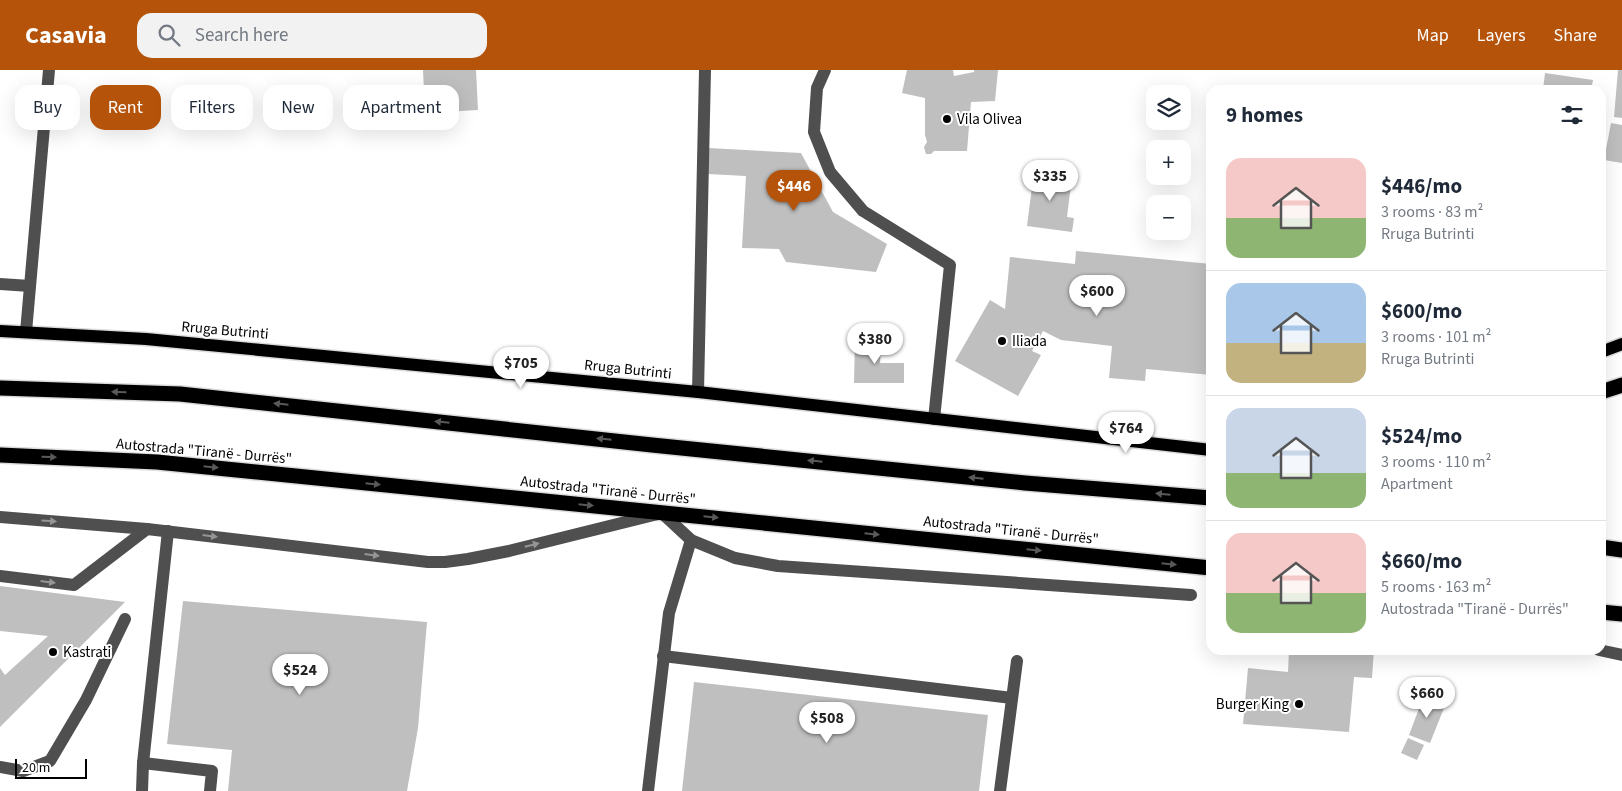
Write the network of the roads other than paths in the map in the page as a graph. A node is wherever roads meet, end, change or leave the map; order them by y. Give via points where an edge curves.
1 (49, 70) edge
2 (705, 70) edge
3 (825, 70) edge
4 (0, 284) edge
5 (30, 286) junction
6 (0, 331) edge
7 (26, 332) junction
8 (1622, 344) edge
9 (1606, 350) edge
10 (1622, 385) edge
11 (0, 388) edge
12 (1606, 390) edge
13 (698, 392) junction
14 (934, 419) junction
15 (1206, 449) edge
16 (0, 455) edge
17 (1206, 498) edge
18 (662, 513) junction
19 (0, 517) edge
20 (147, 528) junction
21 (168, 531) junction
22 (691, 540) junction
23 (1606, 548) edge
24 (1622, 550) edge
25 (1206, 567) edge
26 (0, 576) edge
27 (1191, 595) dead end
28 (1606, 612) edge
29 (1622, 614) edge
30 (125, 620) dead end
31 (1606, 652) edge
32 (1622, 655) edge
33 (664, 656) junction
34 (1017, 661) dead end
35 (1012, 698) junction
36 (143, 763) junction
37 (0, 768) edge
38 (142, 791) edge
39 (210, 791) edge
40 (648, 791) edge
41 (1000, 791) edge

1 - 5 lane
2 - 13 lane
3 - 14 lane via 817,88 814,132 830,172 864,211 950,265
4 - 5 lane
5 - 7 lane
6 - 7 main road, Rruga Butrinti
7 - 13 main road, Rruga Butrinti via 146,339
8 - 9 main road
10 - 12 highway
17 -> 11 highway via 936,474 180,394
13 - 14 main road, Rruga Butrinti
14 - 15 main road, Rruga Butrinti
16 -> 18 highway, Autostrada "Tiranë - Durrës" via 157,462
21 -> 18 lane via 445,562 509,551
18 - 22 lane
18 -> 25 highway, Autostrada "Tiranë - Durrës"
19 -> 20 lane
20 - 21 lane
26 -> 20 lane via 74,585
21 - 36 lane
22 - 27 lane via 735,558 778,566
22 - 33 lane via 668,614
23 - 24 highway
28 - 29 highway
30 - 37 lane via 86,700 50,761 23,771
31 - 32 lane
33 - 35 lane
33 - 40 lane
34 - 35 lane
35 - 41 lane
36 - 38 lane
36 - 39 lane via 212,771

